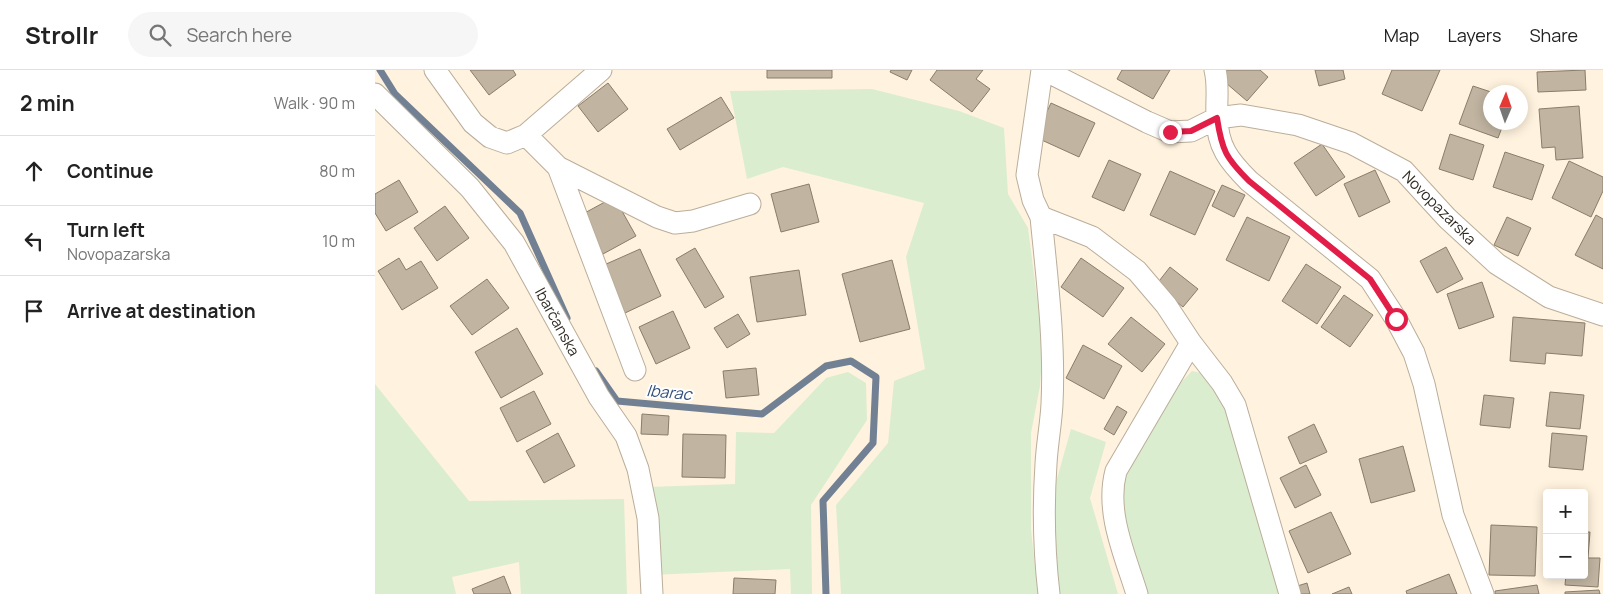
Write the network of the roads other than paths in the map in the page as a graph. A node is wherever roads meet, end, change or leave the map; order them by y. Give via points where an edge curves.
1 (435, 70) edge
2 (601, 70) edge
3 (1043, 70) edge
4 (1215, 70) edge
5 (375, 94) edge
6 (1217, 118) junction
7 (526, 135) junction
8 (558, 167) junction
9 (750, 204) dead end
10 (1041, 217) junction
11 (1603, 315) edge
12 (1191, 343) junction
13 (635, 370) dead end
14 (652, 594) edge
15 (1049, 594) edge
16 (1137, 594) edge
17 (1289, 594) edge
18 (1483, 594) edge

1 - 7 street via 473,123 490,137 507,143
2 - 7 street
3 - 6 street, Novopazarska via 1170,132 1191,131
3 - 10 street via 1027,175
4 - 6 street
5 - 14 street, Ibarčanska via 470,188 514,243 599,397 626,436 638,469 648,518
6 - 11 street, Novopazarska via 1241,115 1299,125 1351,143 1404,171 1447,218 1497,264 1549,297
6 - 18 street via 1220,142 1231,163 1370,279 1396,319 1422,376 1453,515
7 - 8 street
8 - 9 street via 675,223
8 - 13 street
10 - 12 street via 1091,237 1137,271 1166,305
10 - 15 street via 1053,343 1044,505
12 - 16 street via 1116,471 1112,486 1114,519
12 - 17 street via 1235,405

